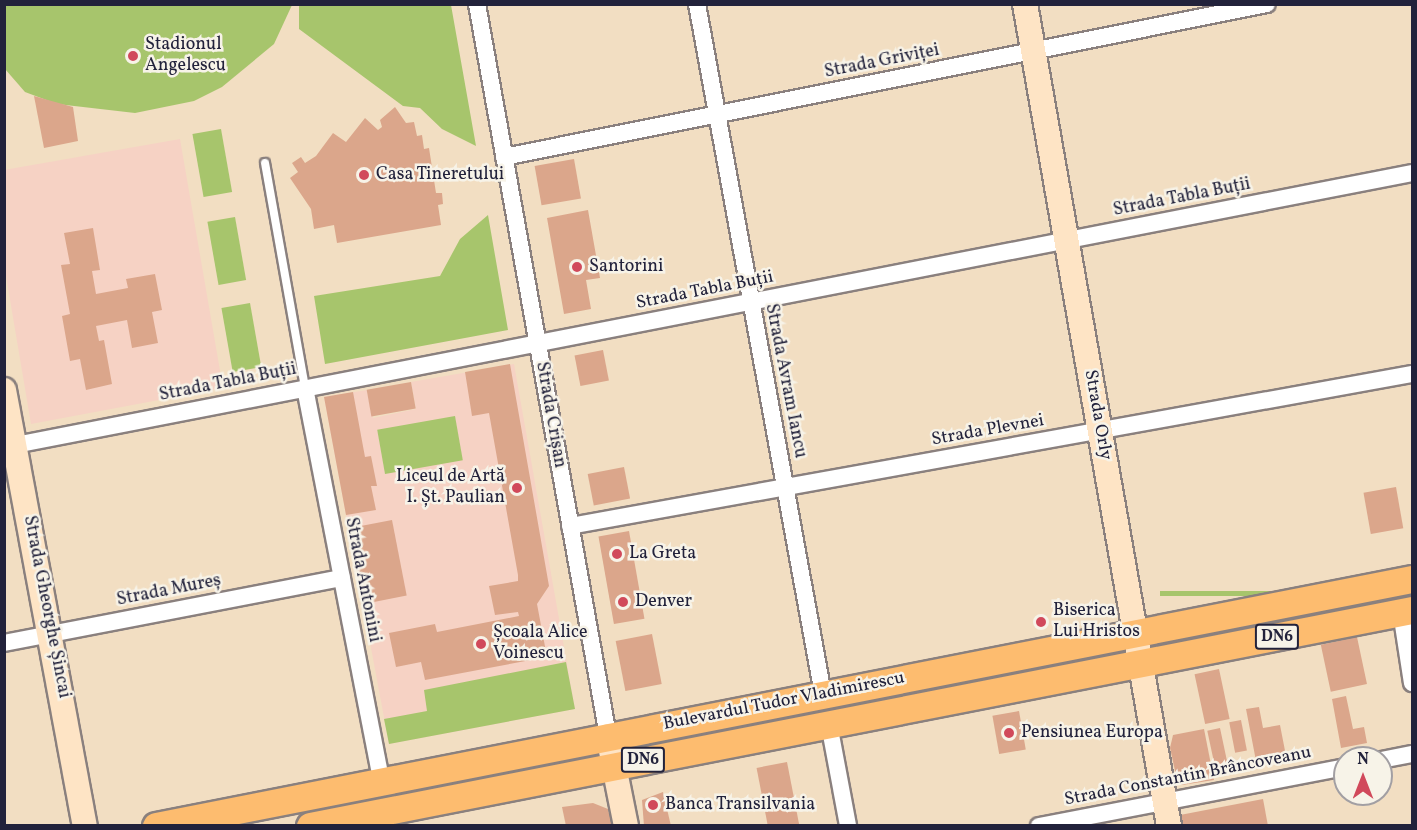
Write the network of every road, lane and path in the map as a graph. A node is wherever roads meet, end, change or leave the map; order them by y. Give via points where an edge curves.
1 (477, 4) edge
2 (697, 4) edge
3 (1024, 4) edge
4 (1267, 4) edge
5 (1033, 52) junction
6 (717, 114) junction
7 (504, 157) junction
8 (265, 163) dead end
9 (1413, 173) edge
10 (1067, 240) junction
11 (750, 302) junction
12 (537, 343) junction
13 (1413, 374) edge
14 (305, 388) junction
15 (4, 390) edge
16 (1100, 431) junction
17 (10, 446) edge
18 (786, 488) junction
19 (570, 526) junction
20 (342, 578) junction
21 (1413, 579) edge
22 (1407, 611) edge
23 (51, 634) junction
24 (1136, 634) junction
25 (4, 644) edge
26 (1142, 664) junction
27 (1412, 679) edge
28 (823, 694) junction
29 (829, 724) junction
30 (608, 736) junction
31 (1413, 754) edge
32 (1393, 758) edge
33 (614, 765) junction
34 (1333, 769) edge
35 (381, 779) junction
36 (1164, 801) junction
37 (390, 817) edge
38 (85, 825) edge
39 (156, 825) edge
40 (310, 825) edge
41 (626, 825) edge
42 (848, 825) edge
43 (1039, 825) edge
44 (1168, 825) edge

1 - 7 street, Strada Crișan
2 - 6 street, Strada Avram Iancu
3 - 5 street, Strada Orly
4 - 5 street, Strada Griviței
5 - 6 street, Strada Griviței
5 - 10 street, Strada Orly
6 - 7 street, Strada Griviței
6 - 11 street, Strada Avram Iancu
7 - 12 street, Strada Crișan
8 - 14 lane
9 - 10 street, Strada Tabla Buții
10 - 11 street, Strada Tabla Buții
10 - 16 street, Strada Orly
11 - 12 street, Strada Tabla Buții
11 - 18 street, Strada Avram Iancu
12 - 14 street, Strada Tabla Buții
12 - 19 street, Strada Crișan
13 - 16 street, Strada Plevnei
14 - 17 street, Strada Tabla Buții
14 - 20 street, Strada Antonini
15 - 17 street, Strada Gheorghe Șincai
16 - 18 street, Strada Plevnei
16 - 24 street, Strada Orly
17 - 23 street, Strada Gheorghe Șincai
18 - 19 street, Strada Plevnei
18 - 28 street, Strada Avram Iancu
19 - 30 street, Strada Crișan
20 - 23 street, Strada Mureș
20 - 35 street, Strada Antonini
21 - 24 main road, Bulevardul Tudor Vladimirescu / DN6
22 - 26 main road, Bulevardul Tudor Vladimirescu / DN6
22 - 27 street
23 - 25 street, Strada Mureș
23 - 38 street, Strada Gheorghe Șincai
24 - 26 street, Strada Orly
24 - 28 main road, Bulevardul Tudor Vladimirescu / DN6
26 - 29 main road, Bulevardul Tudor Vladimirescu / DN6
26 - 36 street, Strada Orly
28 - 30 main road, Bulevardul Tudor Vladimirescu / DN6
29 - 33 main road, Bulevardul Tudor Vladimirescu / DN6
29 - 42 street
30 - 33 street, Strada Crișan
30 - 35 main road, Bulevardul Tudor Vladimirescu / DN6
31 - 32 street
33 - 37 main road, Bulevardul Tudor Vladimirescu / DN6
33 - 41 street, Strada Crișan
34 - 36 street, Strada Constantin Brâncoveanu
35 - 39 main road, Bulevardul Tudor Vladimirescu / DN6
36 - 43 street, Strada Constantin Brâncoveanu
36 - 44 street, Strada Orly
37 - 40 main road, Bulevardul Tudor Vladimirescu / DN6

